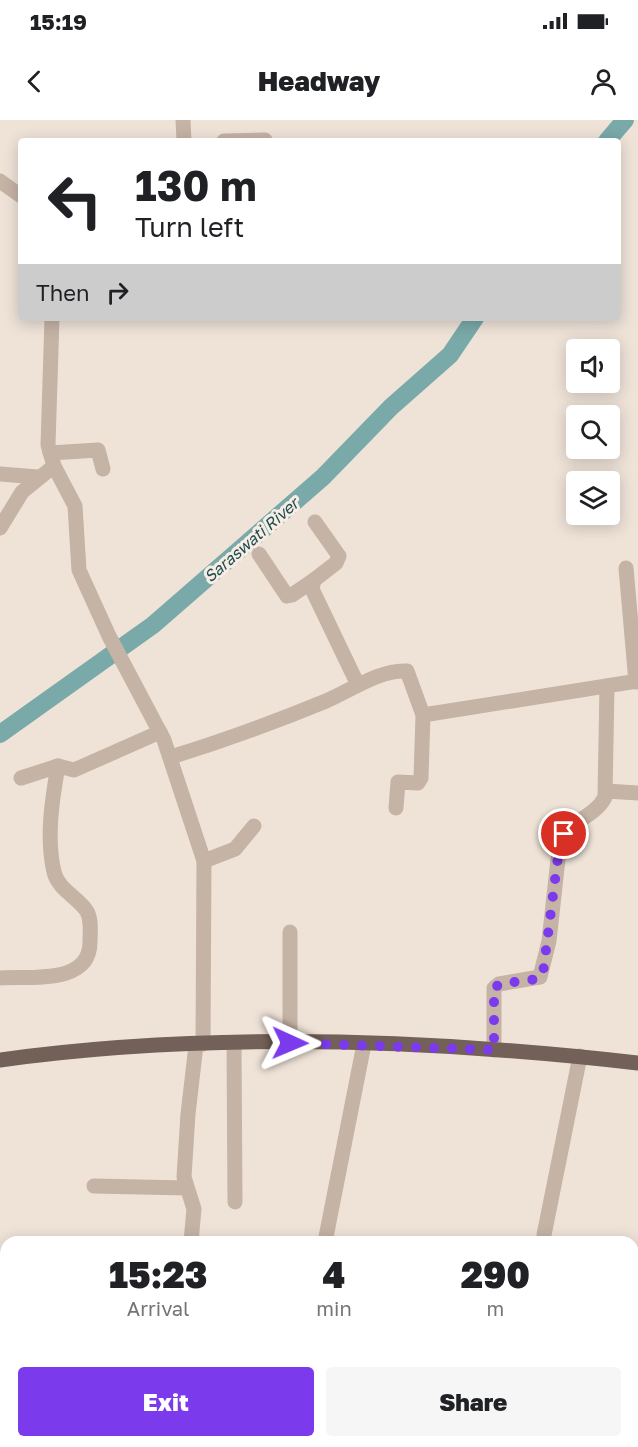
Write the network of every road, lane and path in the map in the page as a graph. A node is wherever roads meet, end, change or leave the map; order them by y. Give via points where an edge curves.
1 (183, 120) edge
2 (184, 138) edge
3 (0, 181) edge
4 (18, 194) edge
5 (52, 321) edge
6 (52, 460) junction
7 (103, 469) dead end
8 (0, 474) edge
9 (38, 477) junction
10 (315, 522) dead end
11 (0, 528) edge
12 (259, 554) dead end
13 (626, 568) dead end
14 (314, 580) junction
15 (637, 682) edge
16 (358, 685) junction
17 (607, 686) junction
18 (423, 715) junction
19 (160, 732) junction
20 (171, 757) junction
21 (58, 766) junction
22 (21, 778) dead end
23 (606, 791) junction
24 (638, 793) edge
25 (396, 808) dead end
26 (254, 826) dead end
27 (204, 861) junction
28 (290, 932) dead end
29 (0, 978) edge
30 (234, 1043) junction
31 (290, 1043) junction
32 (200, 1044) junction
33 (364, 1044) junction
34 (494, 1050) junction
35 (580, 1056) junction
36 (0, 1060) edge
37 (638, 1063) edge
38 (94, 1186) dead end
39 (187, 1188) junction
40 (235, 1202) dead end
41 (544, 1235) dead end
42 (191, 1236) edge
43 (326, 1236) edge

1 - 2 street
3 - 4 street
5 - 6 street via 47,425
6 - 7 street via 98,450
6 - 9 street
6 - 19 street via 75,506 79,570
8 - 9 street
9 - 11 street via 22,492
10 - 14 street via 339,556
12 - 14 street via 287,596
13 - 15 street
14 - 16 street via 315,597
15 - 17 street
16 - 18 street via 407,671
16 - 20 street via 326,701
17 - 18 street
17 - 23 street
18 - 25 street via 421,778 418,783 398,782
19 - 20 street
19 - 21 street via 74,770
20 - 27 street
21 - 22 street
21 - 29 street via 51,813 54,871 58,881 88,913 88,958 81,967 65,974
23 - 24 street
23 - 34 street via 601,804 560,841 543,973 537,979 494,988
26 - 27 street via 236,849
27 - 32 street
28 - 31 street
30 - 31 main road
30 - 32 main road
30 - 40 street
31 - 33 main road
32 - 36 main road via 87,1050
32 - 39 street via 187,1124
33 - 34 main road
33 - 43 street
34 - 35 main road
35 - 37 main road
35 - 41 street
38 - 39 street
39 - 42 street via 194,1209

